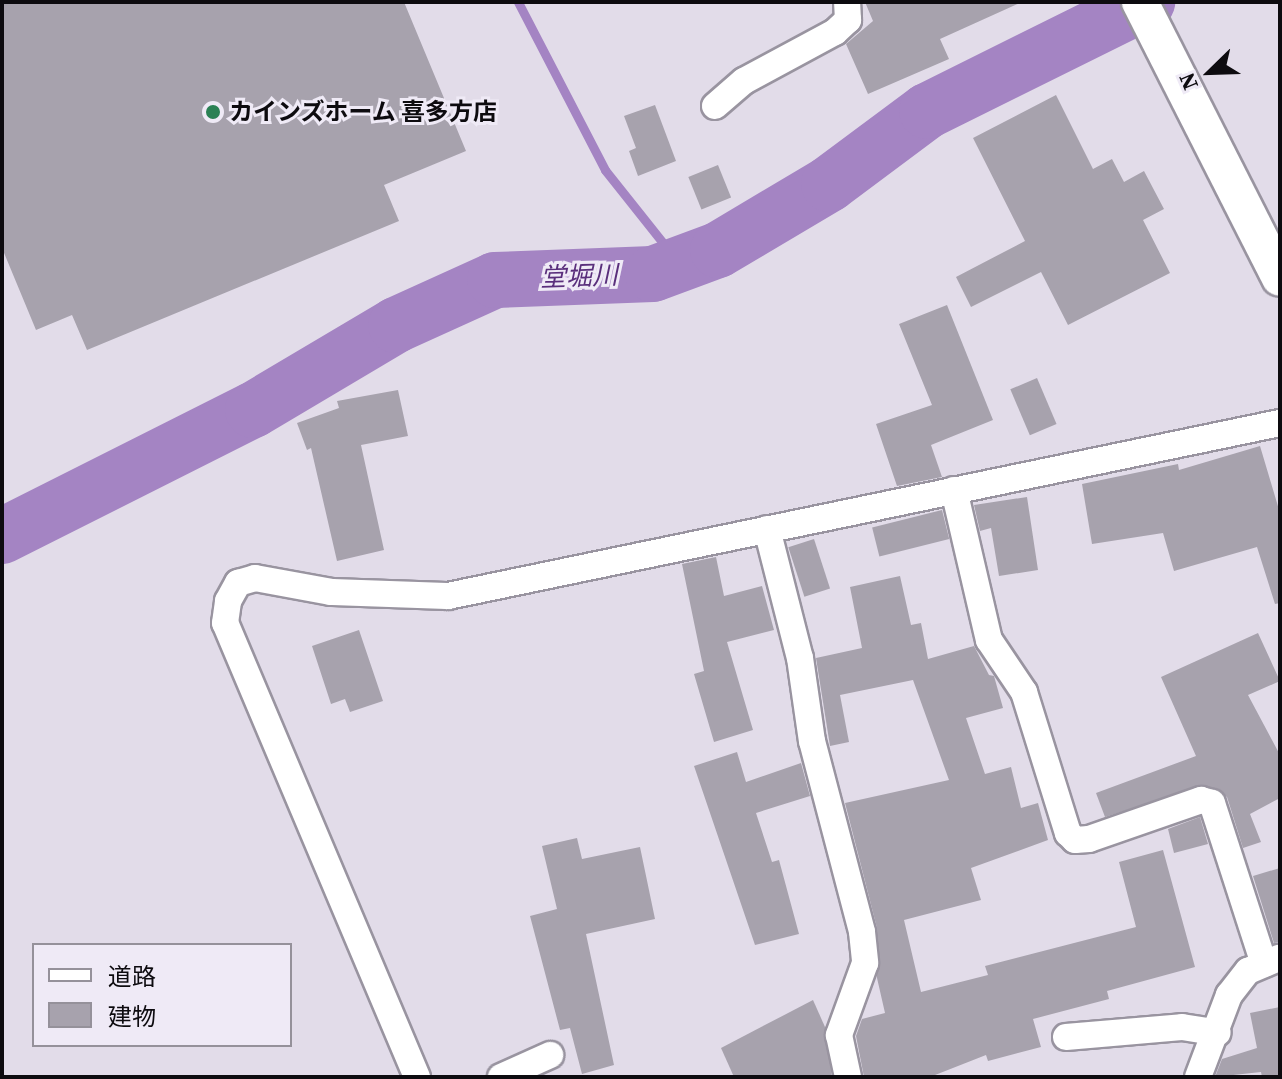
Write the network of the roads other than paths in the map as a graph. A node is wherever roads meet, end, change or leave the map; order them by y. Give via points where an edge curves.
1 (847, 2) edge
2 (1147, 15) edge
3 (715, 106) dead end
4 (1280, 278) edge
5 (1280, 423) edge
6 (954, 490) junction
7 (767, 529) junction
8 (1272, 960) edge
9 (1218, 1033) junction
10 (1066, 1037) dead end
11 (550, 1055) dead end
12 (417, 1077) edge
13 (501, 1077) edge
14 (848, 1077) edge
15 (1198, 1077) edge

1 - 3 street via 848,20 835,32 744,81
2 - 4 street
5 - 6 street
6 - 7 street
6 - 8 street via 989,640 1024,692 1068,833 1075,840 1089,839 1201,800 1212,803
7 - 12 street via 448,596 331,592 255,578 238,583 225,623
7 - 14 street via 800,658 812,741 862,932 862,978 839,1035
8 - 9 street via 1248,971 1229,995
9 - 10 street via 1182,1027
9 - 15 street
11 - 13 street

